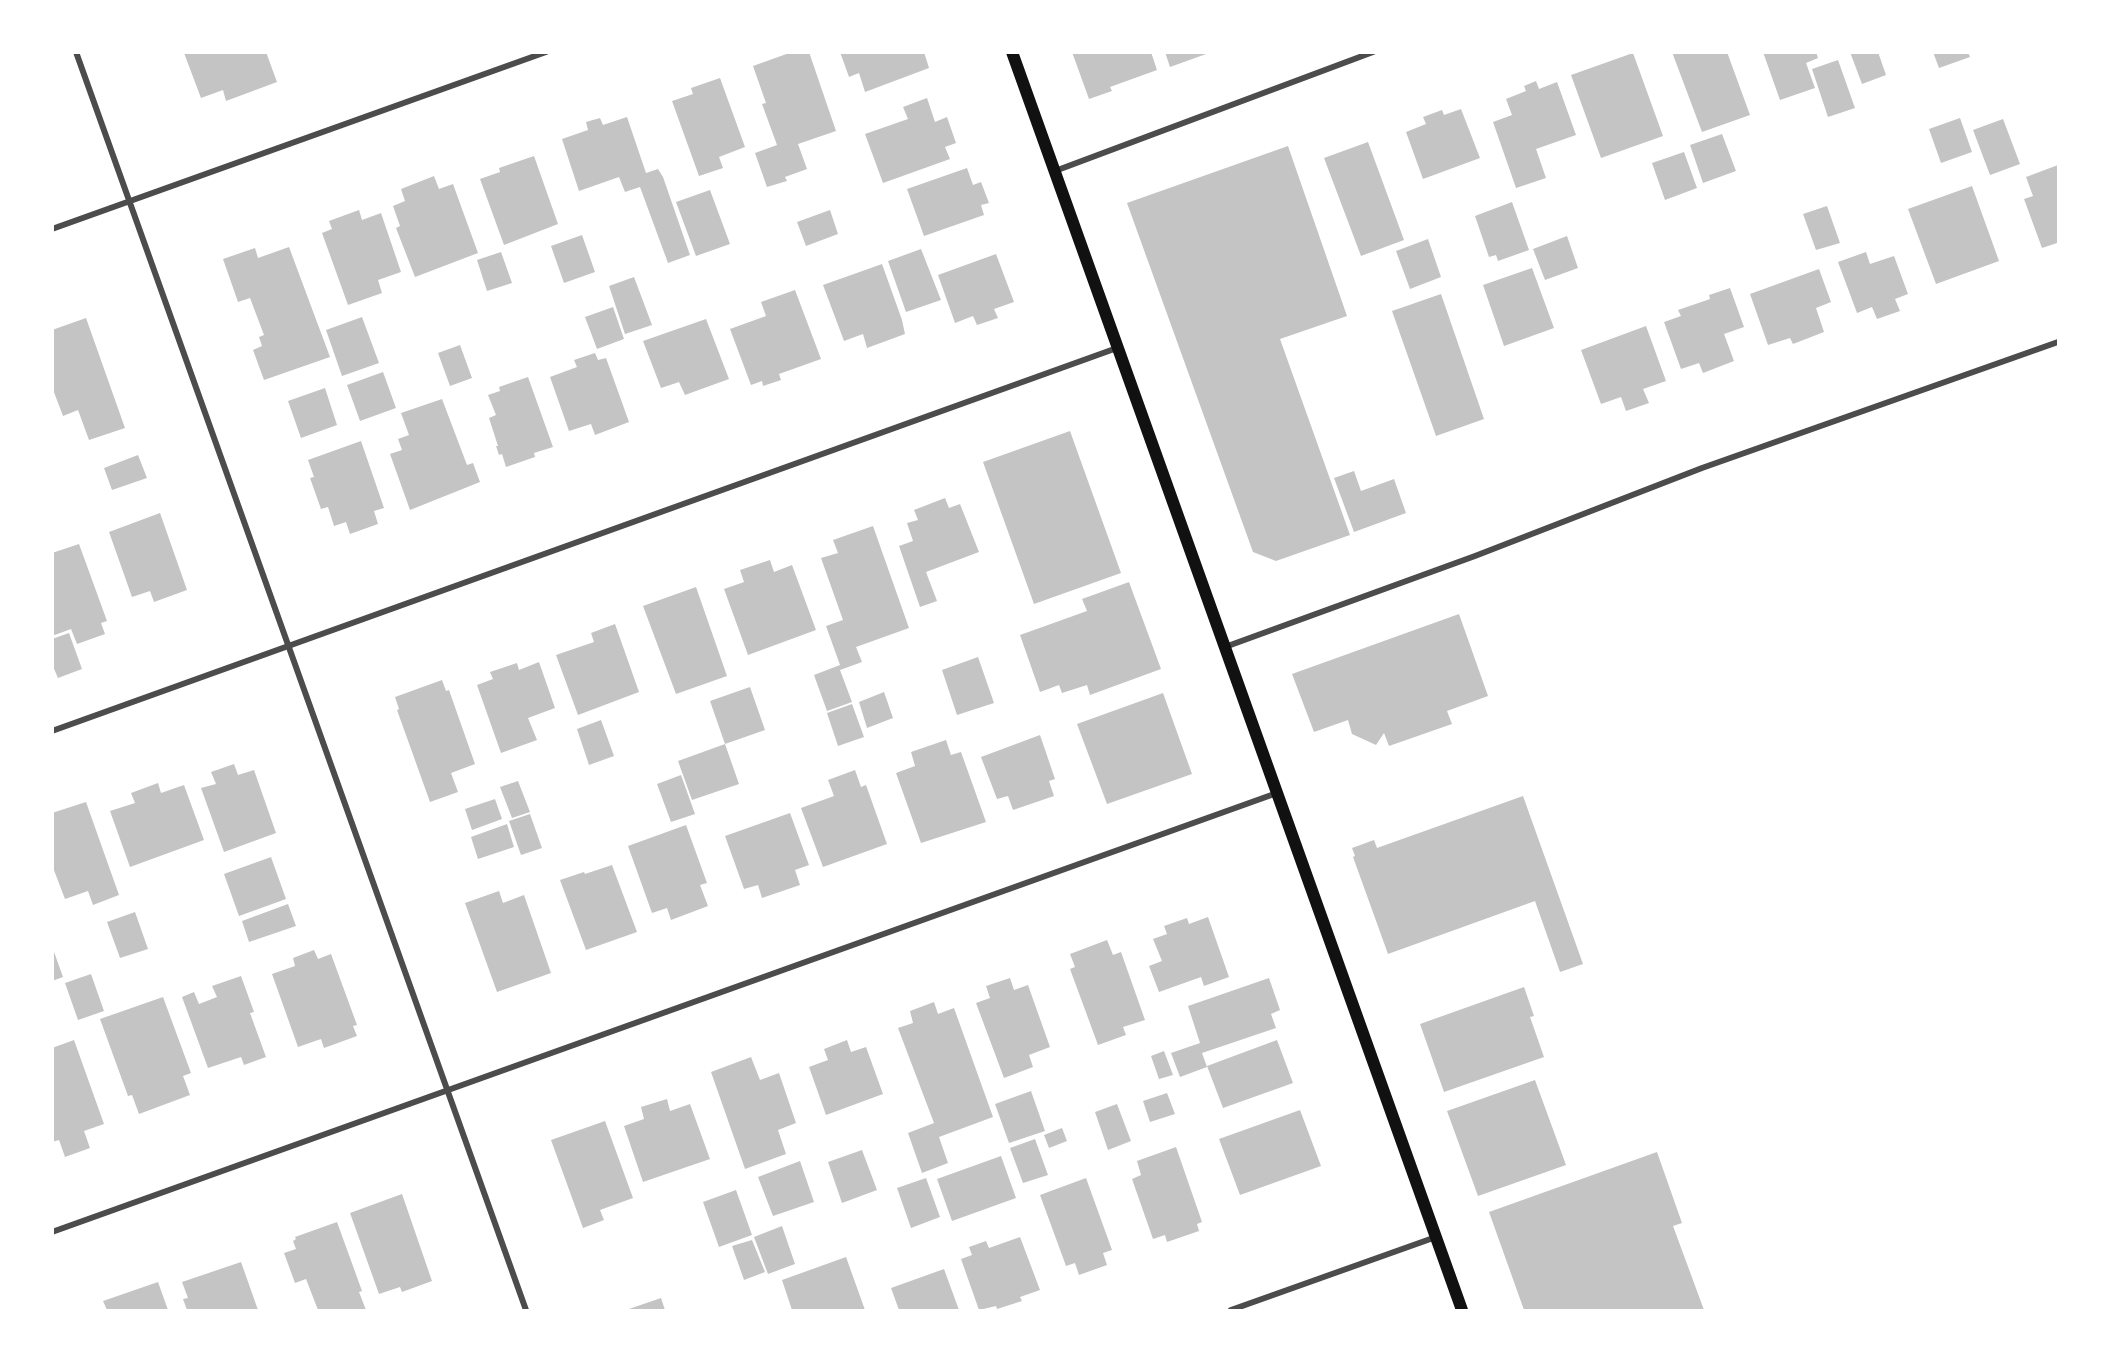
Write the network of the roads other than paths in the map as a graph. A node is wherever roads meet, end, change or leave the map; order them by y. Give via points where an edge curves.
1 (76, 52) edge
2 (546, 52) edge
3 (1012, 52) edge
4 (1373, 52) edge
5 (1054, 171) junction
6 (129, 201) junction
7 (52, 229) edge
8 (2058, 342) edge
9 (1117, 348) junction
10 (288, 646) junction
11 (1226, 647) junction
12 (52, 731) edge
13 (1277, 793) junction
14 (447, 1091) junction
15 (52, 1232) edge
16 (1436, 1237) junction
17 (526, 1311) edge
18 (1231, 1311) edge
19 (1462, 1311) edge

1 - 6 street
2 - 6 street
3 - 5 main road
4 - 5 street
5 - 9 main road
6 - 7 street
6 - 10 street
8 - 11 street via 1702,468
9 - 10 street
9 - 11 main road
10 - 12 street
10 - 14 street
11 - 13 main road
13 - 14 street
13 - 16 main road
14 - 15 street
14 - 17 street
16 - 18 street
16 - 19 main road

